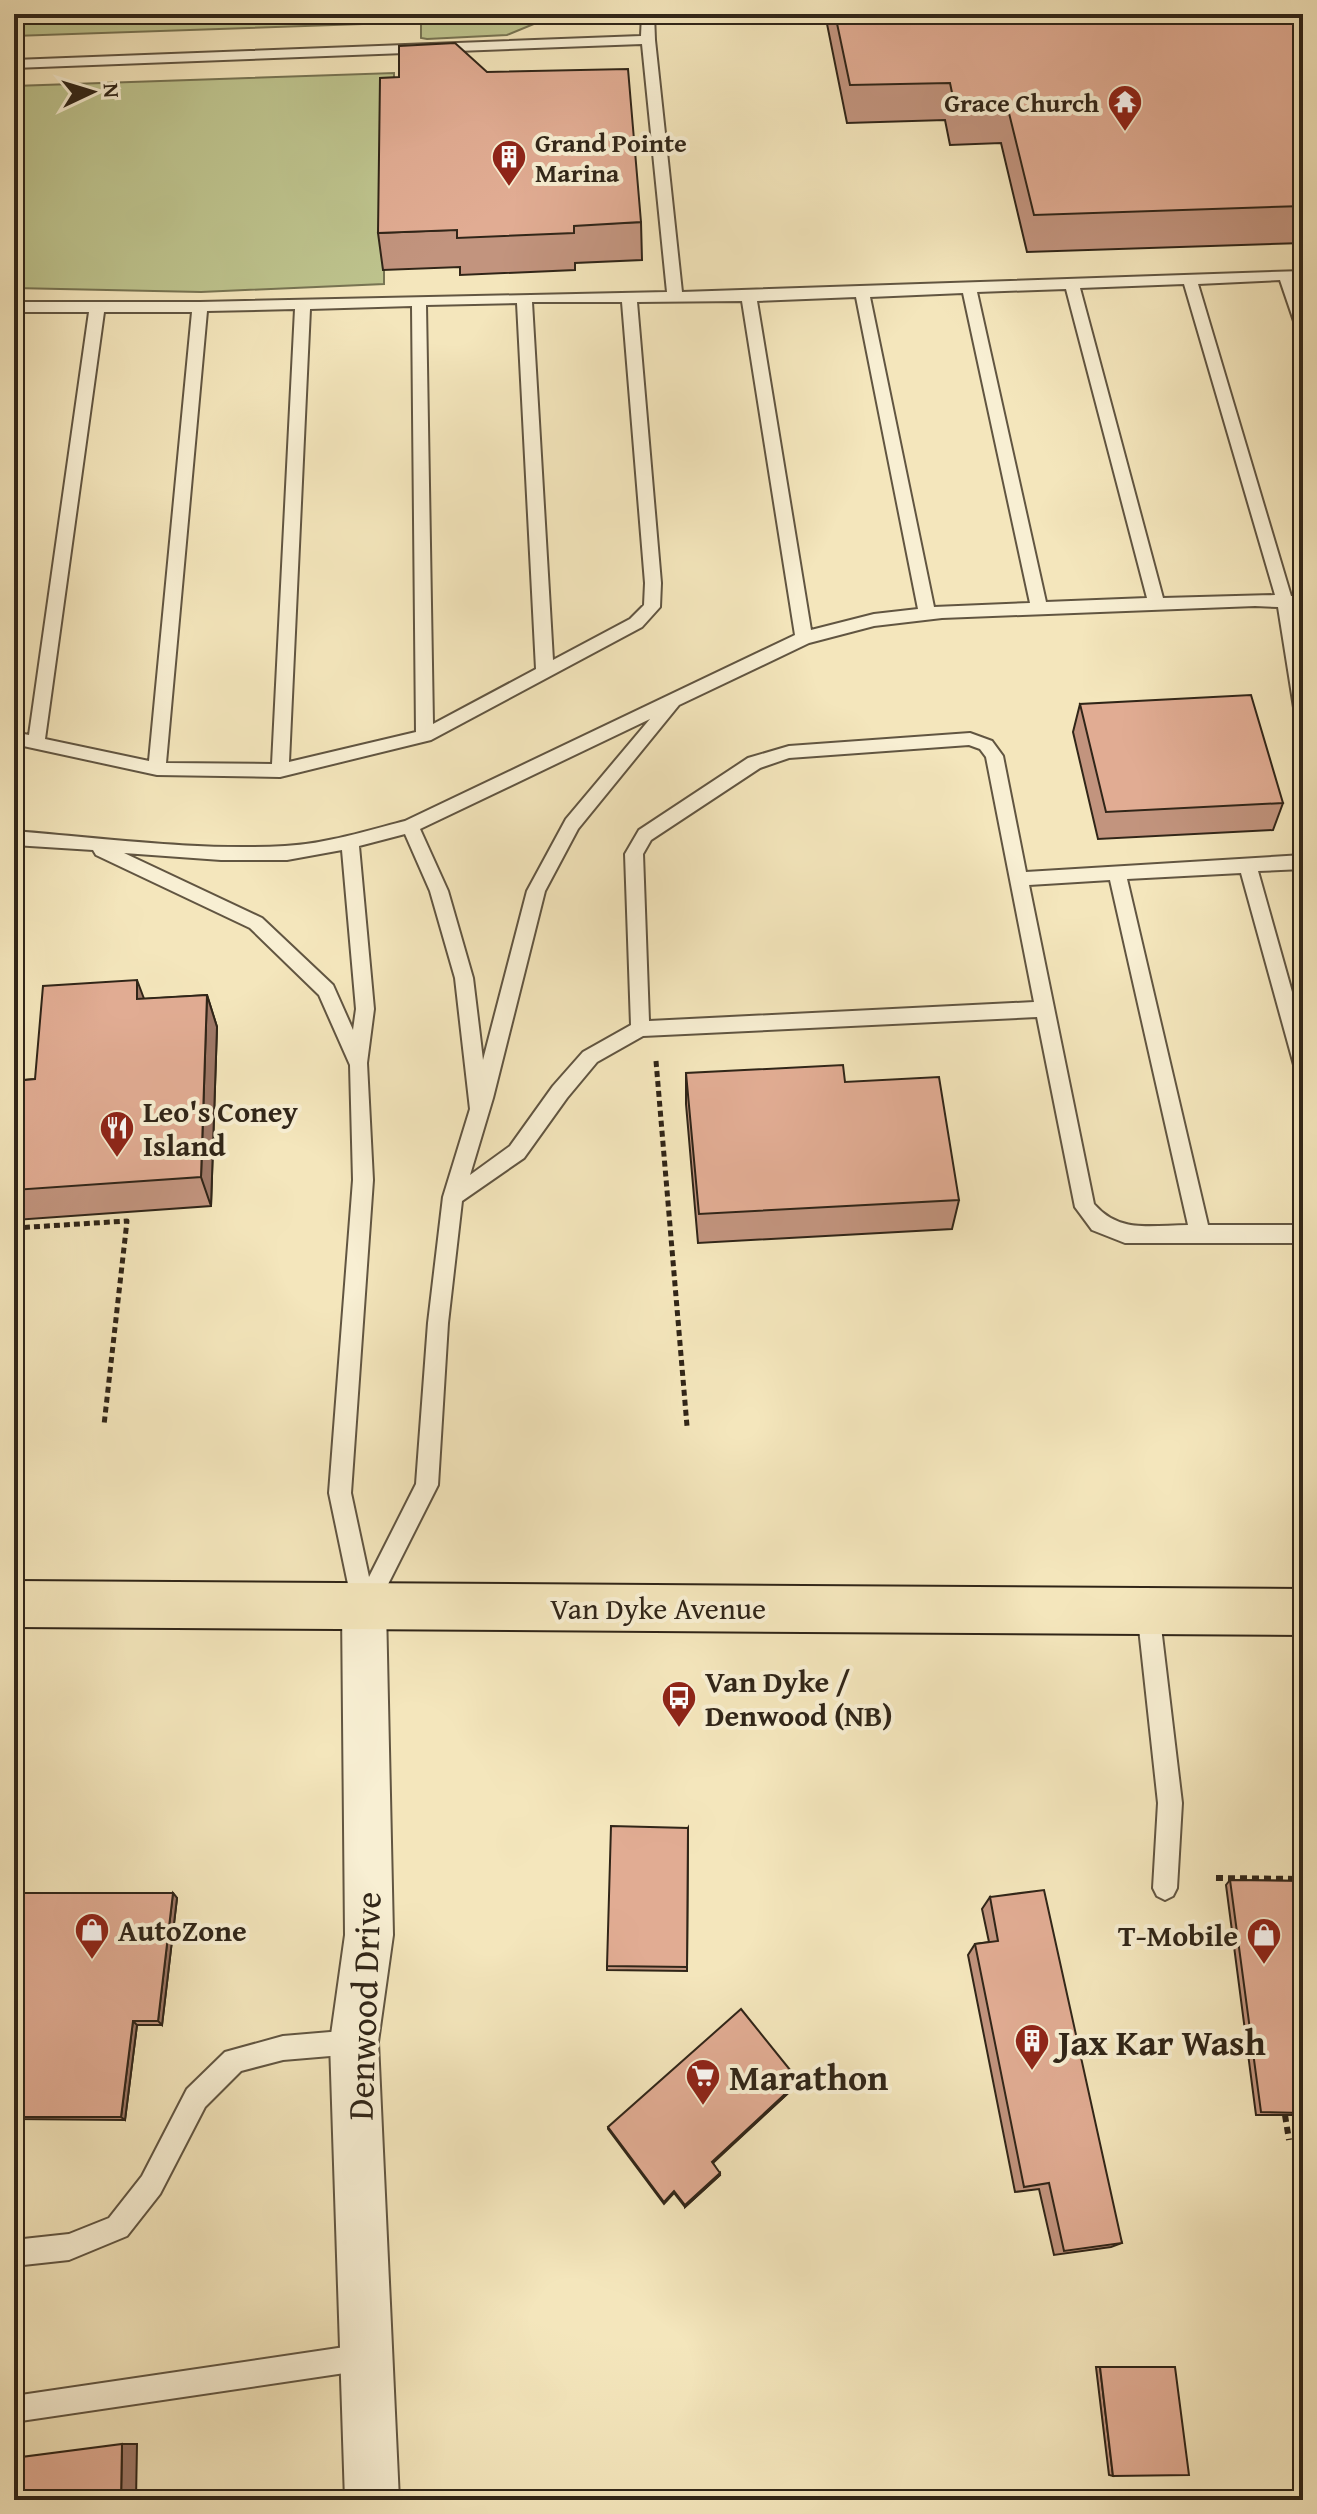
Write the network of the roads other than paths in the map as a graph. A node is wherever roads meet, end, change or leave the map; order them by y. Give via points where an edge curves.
1 (648, 14) edge
2 (648, 40) junction
3 (14, 64) edge
4 (1303, 275) edge
5 (1286, 276) junction
6 (1190, 280) junction
7 (1072, 285) junction
8 (969, 289) junction
9 (862, 293) junction
10 (629, 297) junction
11 (675, 297) junction
12 (749, 297) junction
13 (524, 298) junction
14 (419, 301) junction
15 (303, 304) junction
16 (14, 307) edge
17 (97, 307) junction
18 (200, 307) junction
19 (1303, 327) edge
20 (1294, 602) edge
21 (1156, 603) junction
22 (1039, 607) junction
23 (927, 613) junction
24 (804, 638) junction
25 (545, 673) junction
26 (678, 697) junction
27 (1303, 710) edge
28 (425, 736) junction
29 (14, 738) edge
30 (36, 745) junction
31 (157, 769) junction
32 (280, 771) junction
33 (410, 826) junction
34 (14, 838) edge
35 (350, 842) junction
36 (91, 844) junction
37 (1303, 862) edge
38 (1248, 866) junction
39 (1117, 873) junction
40 (1019, 879) junction
41 (1045, 1009) junction
42 (640, 1029) junction
43 (359, 1065) junction
44 (1303, 1065) edge
45 (480, 1109) junction
46 (453, 1197) junction
47 (1200, 1234) junction
48 (1303, 1234) edge
49 (14, 1604) edge
50 (364, 1608) junction
51 (1148, 1609) junction
52 (1303, 1612) edge
53 (1165, 1888) dead end
54 (354, 2042) junction
55 (14, 2253) edge
56 (365, 2357) junction
57 (14, 2409) edge
58 (372, 2500) edge

1 - 2 lane
2 - 3 lane
2 - 11 lane
4 - 5 lane
5 - 6 lane
5 - 19 lane
6 - 7 lane
6 - 20 lane
7 - 8 lane
7 - 21 lane
8 - 9 lane
8 - 22 lane
9 - 12 lane
9 - 23 lane
10 - 11 lane
10 - 13 lane
10 - 25 lane via 652,607 636,623
11 - 12 lane
12 - 24 lane
13 - 14 lane
13 - 25 lane
14 - 15 lane
14 - 28 lane
15 - 18 lane
15 - 32 lane
16 - 17 lane
17 - 18 lane
17 - 30 lane
18 - 31 lane
20 - 21 lane
20 - 27 lane
21 - 22 lane
22 - 23 lane
23 - 24 lane
24 - 26 lane
25 - 28 lane
26 - 33 lane
26 - 45 lane via 572,824 536,891
28 - 32 lane
29 - 30 lane
30 - 31 lane
31 - 32 lane
33 - 35 lane
33 - 45 lane via 439,891 464,978
34 - 36 lane
35 - 36 lane via 287,853
35 - 43 lane via 365,1009
36 - 43 lane via 256,923 326,990
37 - 38 lane
38 - 39 lane
38 - 44 lane
39 - 40 lane
39 - 47 lane
40 - 41 lane
40 - 42 lane via 994,756 986,745 970,739 876,744 789,752 754,763 645,835 634,854
41 - 42 lane
41 - 47 lane via 1085,1207 1099,1224 1125,1234
42 - 46 lane via 590,1057 517,1152
43 - 50 lane via 363,1180 340,1493
45 - 46 lane
46 - 50 lane via 427,1485
47 - 48 lane
49 - 50 main road, Van Dyke Avenue
50 - 51 main road, Van Dyke Avenue
50 - 54 street, Denwood Drive via 369,1935
51 - 52 main road, Van Dyke Avenue
51 - 53 lane via 1170,1803
54 - 55 lane via 283,2048 234,2061 196,2098 151,2185 118,2227 69,2247
54 - 56 street, Denwood Drive
56 - 57 lane
56 - 58 street, Denwood Drive

